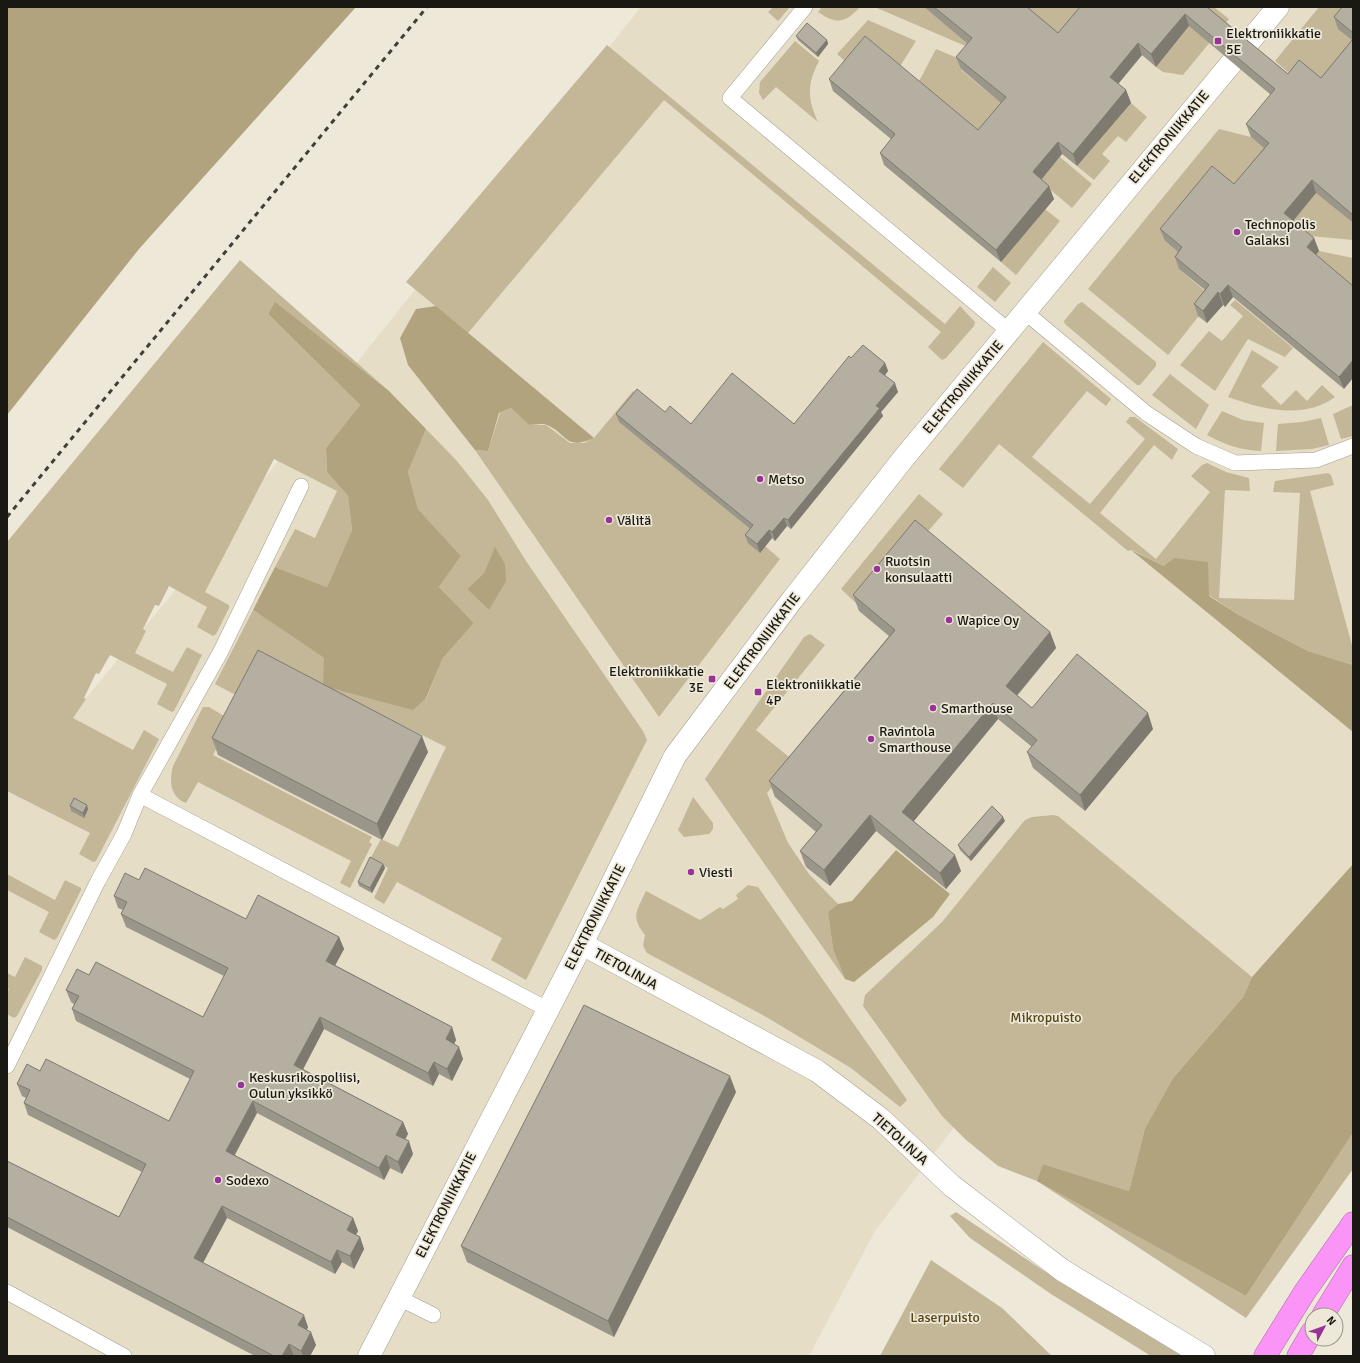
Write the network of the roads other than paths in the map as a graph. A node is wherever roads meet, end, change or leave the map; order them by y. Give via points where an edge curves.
1 (805, 7) edge
2 (1278, 7) edge
3 (1025, 312) junction
4 (1010, 332) junction
5 (1353, 446) edge
6 (301, 486) dead end
7 (140, 795) junction
8 (582, 944) junction
9 (547, 1009) junction
10 (7, 1066) edge
11 (1353, 1223) edge
12 (1353, 1266) edge
13 (7, 1292) edge
14 (399, 1298) junction
15 (1328, 1307) edge
16 (433, 1315) dead end
17 (1304, 1346) edge
18 (124, 1356) edge
19 (369, 1356) edge
20 (1204, 1356) edge
21 (1265, 1356) edge
22 (1298, 1356) edge

1 - 4 lane via 730,98
2 - 3 street, ELEKTRONIIKKATIE
3 - 4 street, ELEKTRONIIKKATIE
3 - 5 lane via 1146,413 1196,446 1235,463 1316,460
4 - 8 street, ELEKTRONIIKKATIE via 945,408 816,570 675,756
6 - 7 lane via 220,653
7 - 9 lane
7 - 10 lane via 124,834 98,881
8 - 9 street, ELEKTRONIIKKATIE
8 - 20 street, TIETOLINJA via 817,1071 880,1119 952,1186 1062,1270
9 - 14 street, ELEKTRONIIKKATIE
11 - 21 highway via 1304,1293
12 - 15 highway
13 - 18 lane
14 - 16 lane
14 - 19 street, ELEKTRONIIKKATIE
17 - 22 highway

